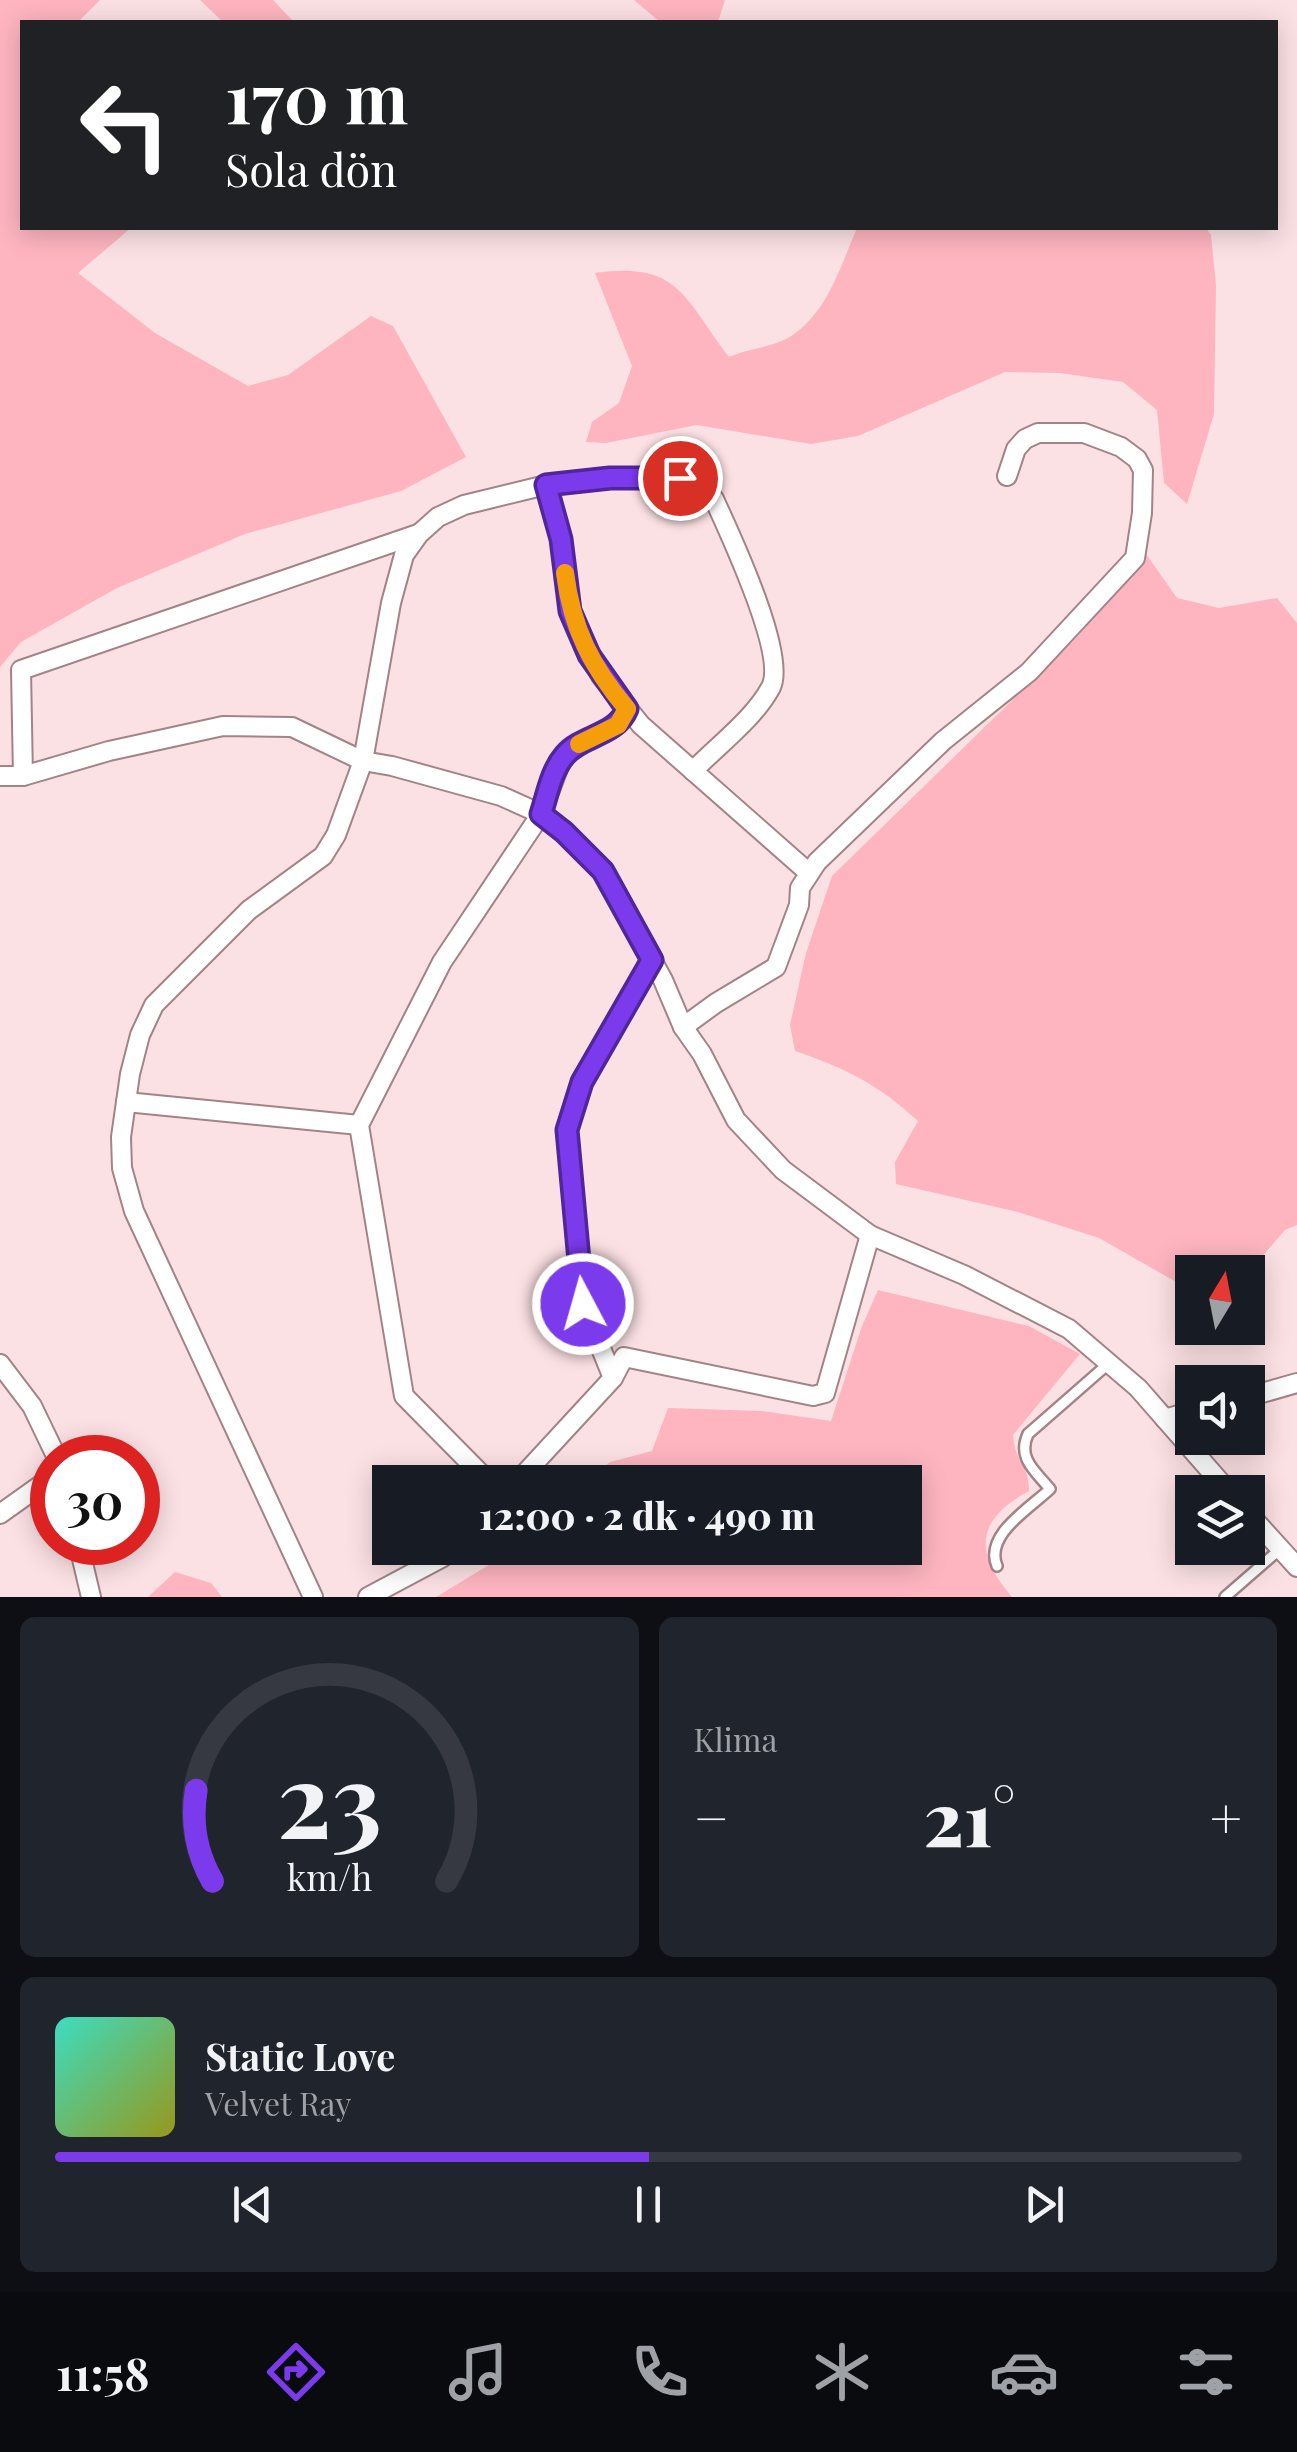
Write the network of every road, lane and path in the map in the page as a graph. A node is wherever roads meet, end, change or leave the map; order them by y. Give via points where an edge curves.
1 (1007, 476) dead end
2 (546, 485) junction
3 (419, 534) junction
4 (627, 709) junction
5 (363, 761) junction
6 (693, 771) junction
7 (0, 776) edge
8 (23, 776) junction
9 (541, 814) junction
10 (809, 873) junction
11 (652, 960) junction
12 (682, 1027) junction
13 (126, 1102) junction
14 (358, 1124) junction
15 (870, 1235) junction
16 (1109, 1363) junction
17 (0, 1364) edge
18 (613, 1378) junction
19 (1297, 1384) edge
20 (1265, 1392) edge
21 (1175, 1416) edge
22 (1165, 1419) junction
23 (46, 1435) edge
24 (472, 1465) edge
25 (533, 1465) edge
26 (1214, 1475) edge
27 (30, 1492) edge
28 (0, 1514) edge
29 (1265, 1526) edge
30 (1289, 1544) edge
31 (83, 1565) edge
32 (427, 1565) edge
33 (997, 1566) dead end
34 (1297, 1567) edge
35 (91, 1597) edge
36 (313, 1597) edge
37 (368, 1597) edge
38 (1225, 1597) edge

1 - 10 street via 1016,449 1038,433 1084,433 1121,447 1143,470 1135,558 1029,672 943,741
2 - 3 street via 451,510
2 - 4 street via 570,611 589,655
2 - 6 street via 680,478 714,499 768,634 776,672 757,706
3 - 5 street via 404,555 391,604
3 - 8 street via 21,670
4 - 6 street
4 - 9 street via 618,725 562,758
5 - 8 street via 292,727 223,726
5 - 9 street via 502,796
5 - 13 street via 323,856 250,910 154,1004
6 - 10 street
7 - 8 street
9 - 11 street via 603,871
9 - 14 street via 442,962
10 - 12 street via 776,968
11 - 12 street
11 - 18 street via 582,1082 567,1130 583,1304
12 - 15 street via 736,1120 783,1170
13 - 14 street
13 - 36 street via 122,1168 134,1211
14 - 24 street via 404,1396
15 - 16 street via 1069,1328
15 - 18 street via 825,1393 813,1396 624,1357
16 - 22 street
16 - 33 lane via 1028,1434 1026,1461 1050,1489 997,1539
17 - 23 street
18 - 25 street
19 - 20 street
21 - 22 street
22 - 26 street
27 - 28 street
29 - 30 street
30 - 34 street
30 - 38 lane
31 - 35 street
32 - 37 street

